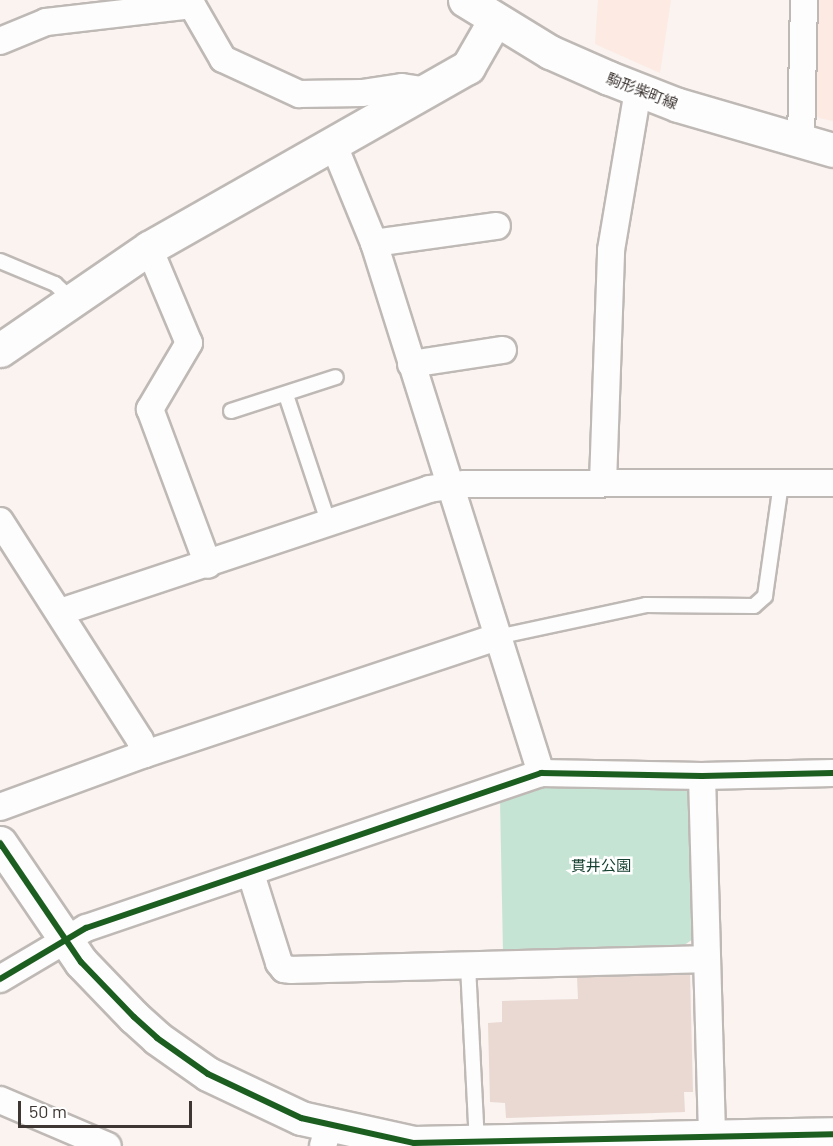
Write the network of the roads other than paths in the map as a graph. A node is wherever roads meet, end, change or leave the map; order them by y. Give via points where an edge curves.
1 (465, 0) edge
2 (804, 0) edge
3 (190, 2) edge
4 (495, 20) junction
5 (0, 41) edge
6 (638, 90) junction
7 (427, 91) junction
8 (801, 142) junction
9 (333, 143) junction
10 (833, 150) edge
11 (497, 226) dead end
12 (374, 243) junction
13 (149, 248) junction
14 (0, 261) edge
15 (72, 300) junction
16 (0, 350) edge
17 (503, 350) dead end
18 (411, 364) junction
19 (336, 377) dead end
20 (286, 395) junction
21 (231, 411) dead end
22 (603, 483) junction
23 (781, 483) junction
24 (833, 483) edge
25 (450, 486) junction
26 (0, 521) edge
27 (329, 524) junction
28 (208, 565) junction
29 (60, 612) junction
30 (497, 637) junction
31 (145, 754) junction
32 (542, 773) junction
33 (833, 773) edge
34 (702, 776) junction
35 (0, 807) edge
36 (0, 843) edge
37 (251, 874) junction
38 (65, 940) junction
39 (707, 959) junction
40 (468, 966) junction
41 (0, 979) edge
42 (0, 1100) edge
43 (833, 1134) edge
44 (326, 1136) edge
45 (694, 1141) edge
46 (477, 1144) junction
47 (108, 1146) edge

1 - 4 street, 駒形柴町線
2 - 8 street
3 - 5 street via 46,22
3 - 7 street via 223,59 299,94 362,93 402,87
4 - 6 street, 駒形柴町線 via 550,52
4 - 7 street via 468,67
6 - 8 street, 駒形柴町線
6 - 22 street via 611,250
7 - 9 street
8 - 10 street, 駒形柴町線
9 - 12 street
9 - 13 street
11 - 12 street
12 - 18 street
13 - 15 street
13 - 28 street via 189,343 150,409
14 - 15 lane via 55,284
15 - 16 street
17 - 18 street
18 - 25 street
19 - 20 lane
20 - 21 lane
20 - 27 lane
22 - 23 street
22 - 25 street
23 - 24 street
23 - 30 lane via 765,596 754,606 646,605
25 - 27 street via 429,489
25 - 30 street
26 - 29 street
27 - 28 street
28 - 29 street
29 - 31 street
30 - 31 street
30 - 32 street
31 - 35 street
32 - 34 street
32 - 37 street
33 - 34 street
34 - 39 street
36 - 38 street
37 - 38 street via 87,928
37 - 40 street via 284,969
38 - 41 street
38 - 44 street via 117,1001 157,1038 217,1078 301,1118
39 - 40 street
39 - 45 street
40 - 46 lane
42 - 47 street
43 - 45 street
44 - 46 street
45 - 46 street

